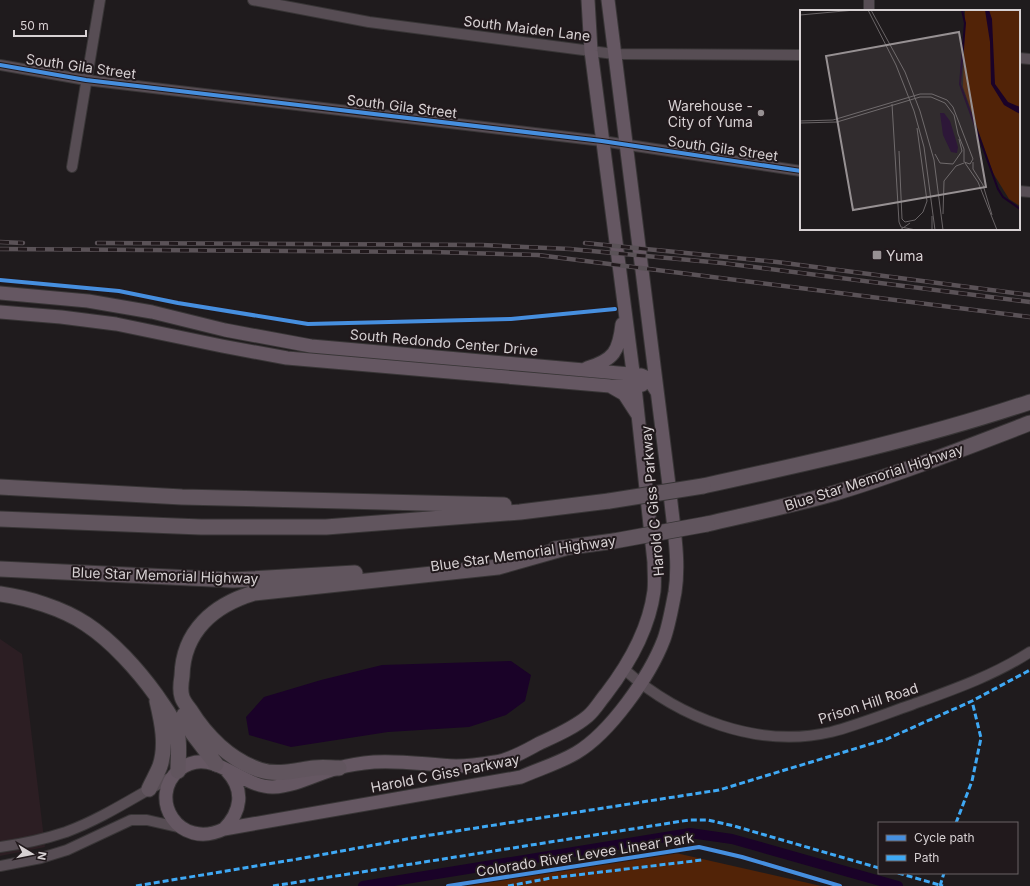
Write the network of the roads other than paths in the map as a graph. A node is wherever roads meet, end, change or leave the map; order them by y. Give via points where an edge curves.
1 (100, 0) edge
2 (253, 0) edge
3 (588, 0) edge
4 (608, 0) edge
5 (591, 51) junction
6 (614, 54) junction
7 (800, 55) edge
8 (1020, 58) edge
9 (1030, 59) edge
10 (0, 65) edge
11 (86, 80) junction
12 (602, 141) junction
13 (626, 145) junction
14 (72, 167) dead end
15 (800, 171) edge
16 (1020, 191) edge
17 (1030, 192) edge
18 (0, 293) edge
19 (624, 303) junction
20 (0, 312) edge
21 (655, 366) junction
22 (583, 370) junction
23 (650, 379) junction
24 (635, 380) junction
25 (610, 386) junction
26 (659, 397) junction
27 (1030, 402) edge
28 (639, 416) junction
29 (1030, 423) edge
30 (0, 487) edge
31 (571, 506) junction
32 (0, 515) edge
33 (0, 519) edge
34 (49, 521) junction
35 (565, 548) junction
36 (0, 569) edge
37 (0, 594) edge
38 (1030, 652) edge
39 (625, 670) junction
40 (640, 683) junction
41 (155, 694) junction
42 (182, 698) junction
43 (221, 767) junction
44 (339, 768) junction
45 (177, 773) junction
46 (149, 789) junction
47 (182, 828) junction
48 (224, 829) junction
49 (0, 847) edge
50 (0, 866) edge

1 - 11 street
2 - 5 street, South Maiden Lane via 369,22
3 - 5 main road, Harold C Giss Parkway
4 - 6 main road, Harold C Giss Parkway
5 - 6 street, South Maiden Lane
5 - 12 main road, Harold C Giss Parkway
6 - 7 street, South Maiden Lane
6 - 13 main road, Harold C Giss Parkway
8 - 9 street
10 - 11 street, South Gila Street
11 - 12 street, South Gila Street
11 - 14 street
12 - 13 street, South Gila Street
12 - 19 main road, Harold C Giss Parkway
13 - 15 street, South Gila Street
13 - 21 main road, Harold C Giss Parkway
16 - 17 street
18 - 22 main road, South Redondo Center Drive via 88,301 311,346
19 - 22 main road via 617,349 611,358
19 - 24 main road, Harold C Giss Parkway
20 - 25 main road, South Redondo Center Drive via 116,324 287,358
21 - 23 main road
21 - 26 main road, Harold C Giss Parkway
22 - 24 main road, South Redondo Center Drive
23 - 24 main road, South Redondo Center Drive via 640,374
23 - 26 main road
24 - 25 main road, South Redondo Center Drive
24 - 28 main road, Harold C Giss Parkway
25 - 28 main road via 624,394
26 - 40 main road, Harold C Giss Parkway via 676,562 675,591 664,639
27 - 31 highway, Blue Star Memorial Highway, bridge via 880,446 806,464 703,486
28 - 39 main road, Harold C Giss Parkway via 653,554 654,591 642,634
29 - 35 highway, Blue Star Memorial Highway, bridge via 929,462 787,506 707,524
30 - 31 highway via 182,497
31 - 34 highway, Blue Star Memorial Highway via 326,527 200,527
32 - 34 highway
33 - 34 highway, Blue Star Memorial Highway
35 - 36 highway, Blue Star Memorial Highway via 384,572 233,580
35 - 42 highway via 498,567 254,593 236,598 208,617 195,634 186,651 182,668
37 - 41 highway via 50,607 86,624 143,675
38 - 40 street, Prison Hill Road via 988,675 957,688 851,726 803,736 764,735 707,721
39 - 40 street, Prison Hill Road
39 - 44 main road, Harold C Giss Parkway via 589,716 564,732 498,762 457,766 373,762
40 - 48 main road, Harold C Giss Parkway via 605,730 576,753 521,777
41 - 45 highway via 170,714 176,730
41 - 46 highway via 163,733 163,750 160,766
42 - 43 highway via 184,717 193,734
42 - 44 highway via 210,737 226,752 261,770 285,773 316,768
43 - 44 main road, Harold C Giss Parkway via 257,784 272,787 289,785
43 - 45 main road, Harold C Giss Parkway via 205,762 194,763
43 - 48 main road via 234,778 240,800 235,816
45 - 46 street, Harold C Giss Parkway
45 - 47 main road via 169,785 167,803 173,820
46 - 49 street, Harold C Giss Parkway via 98,818 66,831
47 - 48 main road, Harold C Giss Parkway via 203,835 214,834
47 - 50 street, Harold C Giss Parkway via 148,820 131,820 67,850

